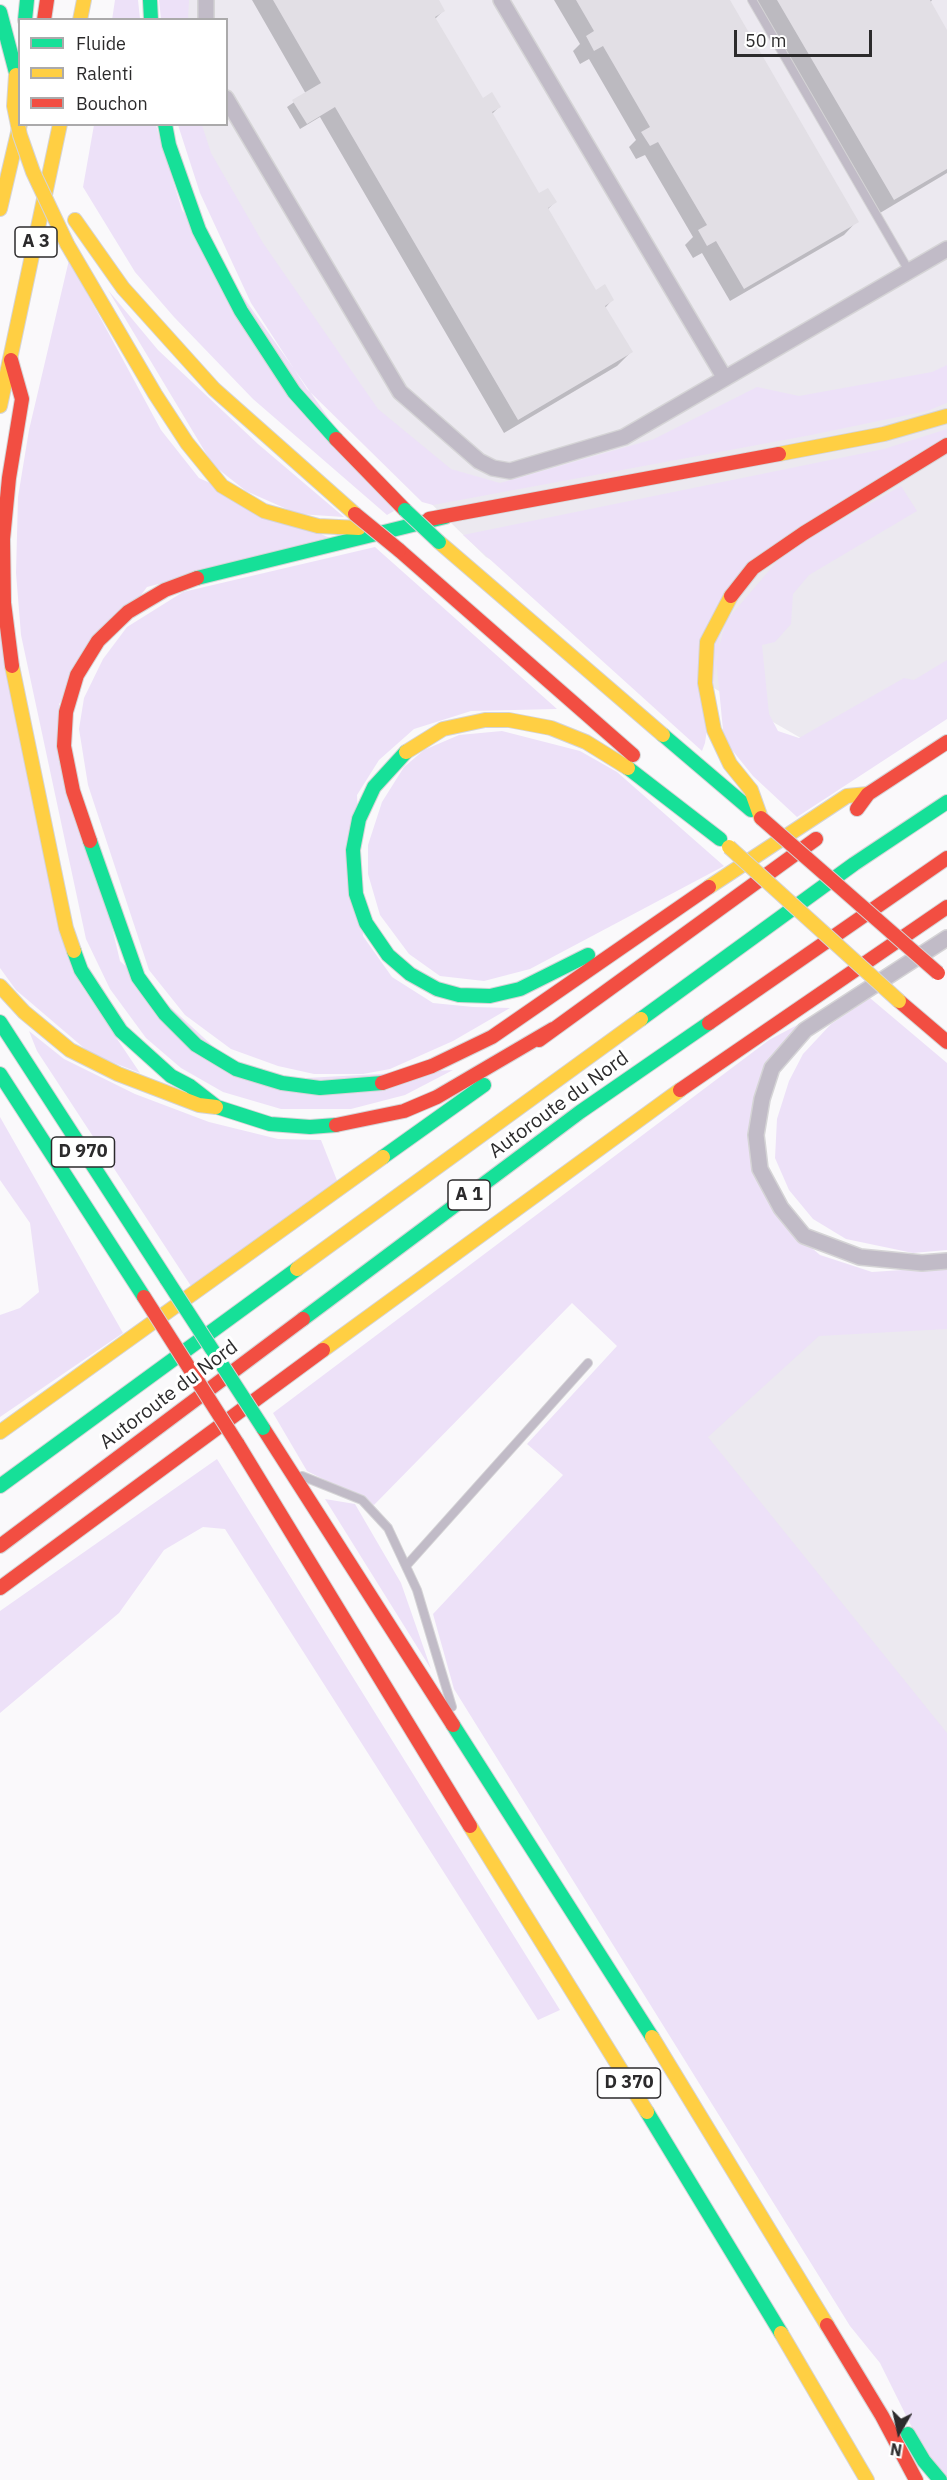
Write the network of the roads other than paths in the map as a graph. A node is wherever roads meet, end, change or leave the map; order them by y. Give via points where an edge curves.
1 (27, 0) edge
2 (47, 0) edge
3 (84, 0) edge
4 (150, 0) edge
5 (206, 0) edge
6 (501, 0) edge
7 (752, 0) edge
8 (0, 12) edge
9 (24, 18) edge
10 (44, 18) edge
11 (80, 18) edge
12 (151, 18) edge
13 (206, 18) edge
14 (18, 82) edge
15 (228, 101) edge
16 (18, 125) edge
17 (18, 126) edge
18 (20, 126) edge
19 (31, 126) edge
20 (60, 126) edge
21 (165, 126) edge
22 (60, 189) dead end
23 (0, 209) edge
24 (72, 215) dead end
25 (947, 249) edge
26 (909, 271) junction
27 (11, 360) junction
28 (724, 378) junction
29 (0, 406) edge
30 (947, 416) edge
31 (947, 445) edge
32 (446, 517) junction
33 (947, 742) edge
34 (868, 794) junction
35 (947, 802) edge
36 (846, 817) dead end
37 (761, 818) junction
38 (828, 831) dead end
39 (724, 843) junction
40 (947, 858) edge
41 (947, 907) edge
42 (644, 930) junction
43 (947, 938) edge
44 (942, 977) edge
45 (0, 986) edge
46 (0, 1022) edge
47 (553, 1029) junction
48 (947, 1041) edge
49 (0, 1074) edge
50 (217, 1107) junction
51 (947, 1261) edge
52 (588, 1363) dead end
53 (0, 1432) edge
54 (291, 1472) junction
55 (0, 1486) edge
56 (0, 1546) edge
57 (406, 1566) junction
58 (0, 1588) edge
59 (411, 1661) joint
60 (386, 1689) joint
61 (462, 1740) junction
62 (806, 2289) junction
63 (867, 2480) edge
64 (916, 2480) edge
65 (940, 2480) edge

1 - 9 main road
2 - 10 main road
3 - 11 main road
4 - 12 main road
5 - 13 street
6 - 28 street
7 - 26 lane
8 - 14 main road
14 - 16 main road, bridge via 14,106
15 - 28 street via 400,392 480,461 510,471 624,437
17 - 32 main road, bridge via 33,172 67,244 155,394 222,486 264,511 318,526 373,528
18 - 23 main road, A 3
19 - 22 main road
20 - 27 main road, A 3
21 - 37 main road, bridge via 199,230 241,311 294,392 439,542
24 - 39 main road, bridge via 123,288 214,388 619,743
25 - 26 street
26 - 28 street
27 - 29 main road, A 3
27 - 50 main road via 22,399 3,539 4,603 12,664 66,928 81,970 121,1031 171,1076
30 - 32 main road via 884,434
31 - 37 main road via 753,568 726,602 707,642 705,682 714,730 730,764 751,790
32 - 42 main road via 207,574 165,590 128,612 98,640 77,675 66,712 64,746 73,791 138,977 165,1014 196,1045 236,1069 282,1083 320,1088 375,1085 432,1066 492,1037 601,964
33 - 34 main road
34 - 36 main road
34 - 42 main road via 847,796
35 - 55 main road, Autoroute du Nord / A 1 via 632,1024
37 - 44 main road, bridge
38 - 47 main road
39 - 42 main road via 618,760 551,728 509,720 461,723 409,748 374,787 359,819 353,850 356,894 366,923 388,955 410,974 437,989 459,995 490,996 520,989
39 - 48 main road, bridge
40 - 56 main road, Autoroute du Nord / A 1 via 580,1112
41 - 58 main road via 608,1141
43 - 51 street via 805,1030 772,1068 756,1135 760,1169 781,1208 804,1236 860,1257 922,1263
45 - 50 main road via 48,1033 77,1054 184,1100
46 - 54 main road, D 970, bridge
47 - 50 main road via 437,1097 378,1119 310,1127 270,1124
47 - 53 main road via 461,1104
49 - 60 main road, D 970, bridge via 237,1443
52 - 57 lane
54 - 57 lane via 362,1500 388,1528
54 - 59 main road, D 970
57 - 61 lane via 417,1590
59 - 61 main road, D 370
60 - 63 main road, D 370 via 717,2224
61 - 62 main road, D 370 via 652,2037
62 - 64 main road, D 370
62 - 65 main road via 872,2372 924,2461

